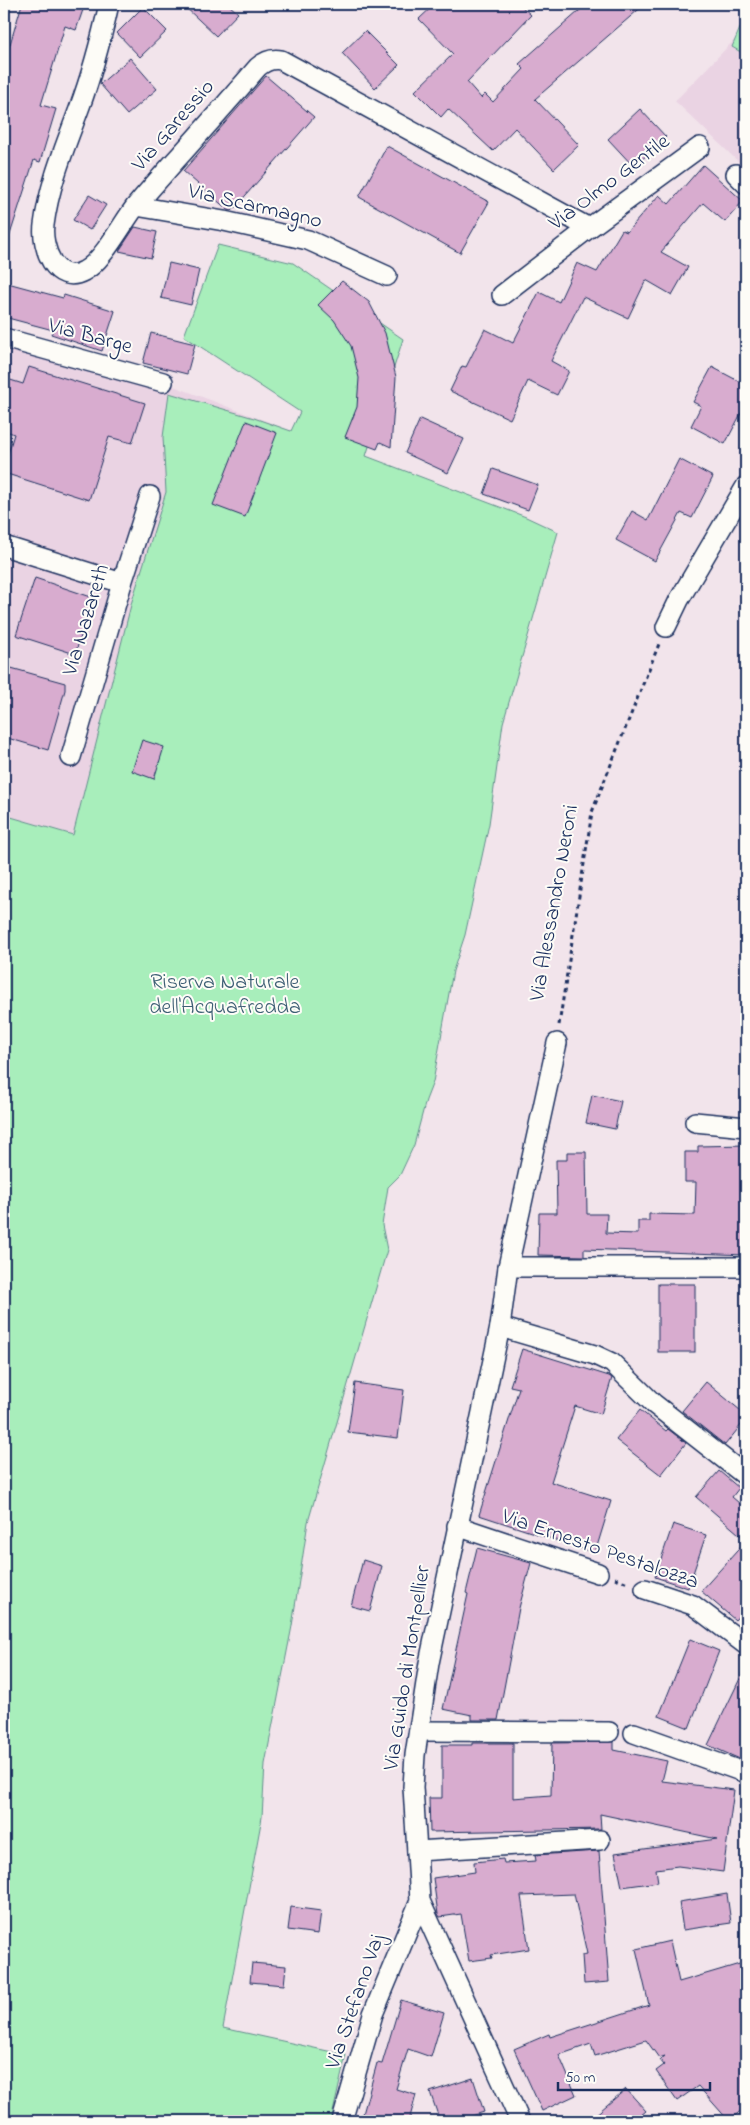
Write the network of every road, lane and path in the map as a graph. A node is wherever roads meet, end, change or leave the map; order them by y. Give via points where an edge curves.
1 (110, 4) edge
2 (700, 147) dead end
3 (136, 206) junction
4 (589, 228) junction
5 (388, 276) dead end
6 (502, 295) dead end
7 (4, 338) edge
8 (163, 382) dead end
9 (746, 486) edge
10 (150, 496) dead end
11 (4, 546) edge
12 (122, 583) junction
13 (666, 627) joint
14 (71, 757) dead end
15 (557, 1043) joint
16 (695, 1122) dead end
17 (746, 1126) edge
18 (508, 1266) junction
19 (746, 1267) edge
20 (500, 1327) junction
21 (746, 1476) edge
22 (457, 1526) junction
23 (598, 1573) joint
24 (645, 1589) joint
25 (746, 1646) edge
26 (419, 1731) junction
27 (609, 1732) dead end
28 (634, 1733) dead end
29 (746, 1773) edge
30 (600, 1840) dead end
31 (417, 1851) junction
32 (420, 1901) junction
33 (342, 2121) edge
34 (520, 2121) edge

1 - 3 street, Via Garessio via 98,52 51,186 43,226 46,254 62,271 82,272 98,258
2 - 4 street, Via Olmo Gentile
3 - 4 street, Via Garessio via 258,67 267,60 278,59
3 - 5 street, Via Scarmagno via 308,240
4 - 6 street, Via Olmo Gentile
7 - 8 street, Via Barge
9 - 13 street
10 - 12 street, Via Nazareth
11 - 12 street
12 - 14 street, Via Nazareth
13 - 15 path, Via Alessandro Neroni via 592,812
15 - 18 street
16 - 17 street
18 - 19 street
18 - 20 street, Via Guido di Montpellier
20 - 21 street via 612,1363 654,1404
20 - 22 street, Via Guido di Montpellier
22 - 23 street, Via Ernesto Pestalozza
22 - 26 street, Via Guido di Montpellier via 429,1663
23 - 24 path, Via Ernesto Pestalozza
24 - 25 street, Via Ernesto Pestalozza via 693,1605
26 - 27 street
26 - 31 street, Via Guido di Montpellier via 413,1787
28 - 29 street
30 - 31 street
31 - 32 street, Via Guido di Montpellier
32 - 33 street, Via Stefano Vaj via 373,2014
32 - 34 street, Via Guido di Montpellier

